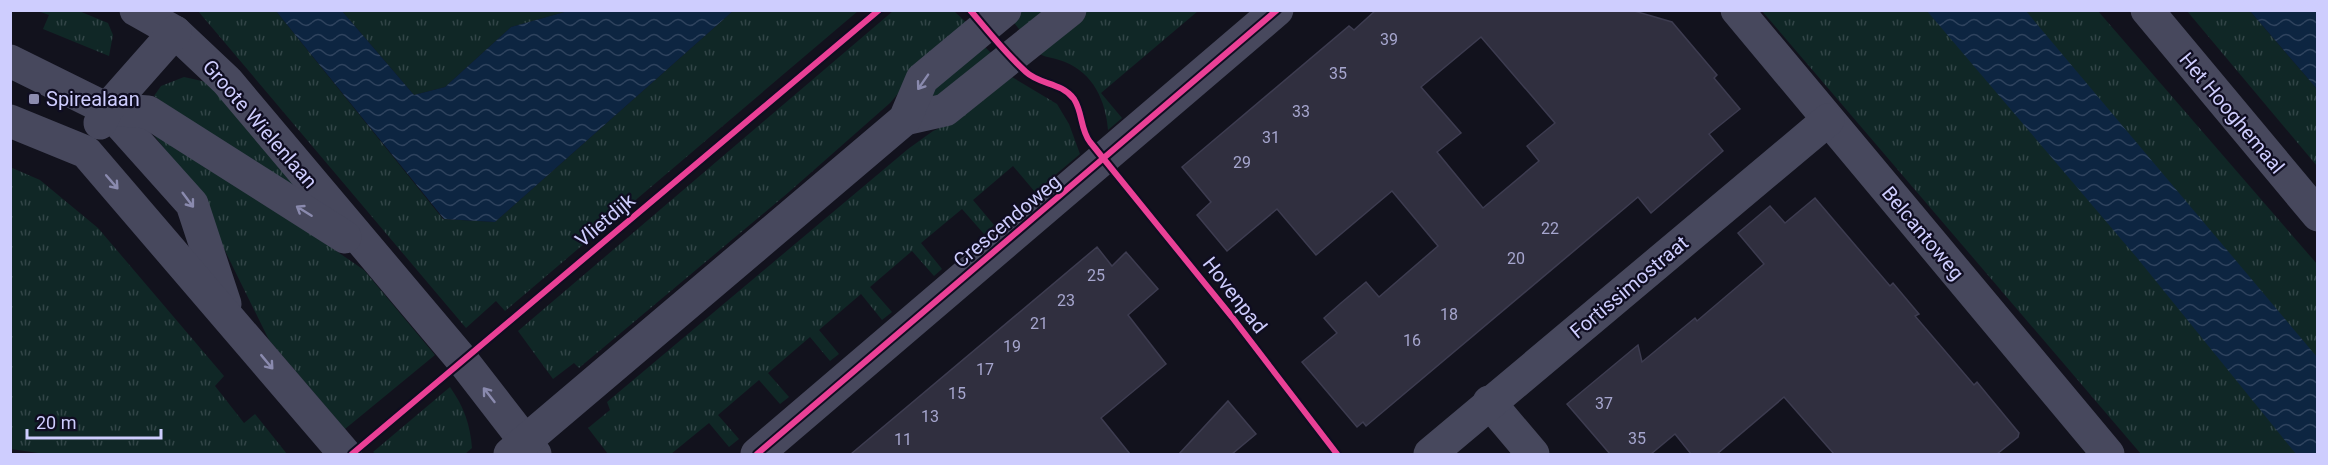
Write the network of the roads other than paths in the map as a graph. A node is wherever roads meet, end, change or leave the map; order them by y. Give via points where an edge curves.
1 (136, 10) edge
2 (1005, 10) edge
3 (1070, 10) edge
4 (1277, 10) edge
5 (1737, 10) edge
6 (2147, 10) edge
7 (175, 32) junction
8 (10, 61) edge
9 (107, 109) junction
10 (904, 119) junction
11 (1828, 120) junction
12 (10, 121) edge
13 (86, 152) junction
14 (2318, 215) edge
15 (371, 253) junction
16 (229, 317) junction
17 (1490, 402) junction
18 (523, 450) edge
19 (345, 454) edge
20 (757, 454) edge
21 (1430, 454) edge
22 (1533, 454) edge
23 (2108, 454) edge

1 - 7 street, Groote Wielenlaan
2 -> 10 street via 922,80
3 - 10 street via 945,110
4 - 20 street, Crescendoweg
5 - 11 street, Belcantoweg
6 - 14 street, Het Hooghemaal
7 - 9 street
7 - 15 street, Groote Wielenlaan via 227,81
8 - 9 street, Groote Wielenlaan
9 - 13 street
15 -> 9 street, Groote Wielenlaan via 148,112
9 -> 16 street, Groote Wielenlaan via 192,204
10 - 18 street
11 - 17 street, Fortissimostraat
11 - 23 street, Belcantoweg
12 - 13 street, Groote Wielenlaan
13 -> 16 street, Groote Wielenlaan
18 -> 15 street, Groote Wielenlaan via 463,362
16 -> 19 street, Groote Wielenlaan
17 - 21 street, Fortissimostraat
17 - 22 street

